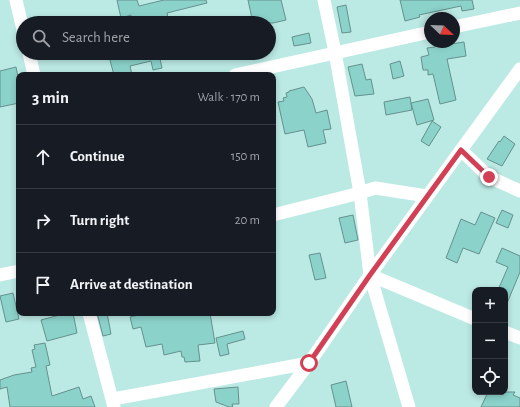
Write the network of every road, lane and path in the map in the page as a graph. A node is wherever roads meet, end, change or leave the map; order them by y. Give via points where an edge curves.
1 (16, 0) edge
2 (324, 0) edge
3 (520, 13) edge
4 (20, 16) edge
5 (460, 26) edge
6 (424, 33) edge
7 (335, 52) junction
8 (31, 60) edge
9 (520, 69) edge
10 (33, 72) edge
11 (248, 72) edge
12 (461, 150) junction
13 (520, 191) edge
14 (360, 193) junction
15 (427, 196) junction
16 (276, 214) edge
17 (16, 272) edge
18 (0, 275) edge
19 (370, 275) junction
20 (90, 316) edge
21 (472, 318) edge
22 (508, 333) edge
23 (520, 338) edge
24 (309, 363) junction
25 (114, 403) edge
26 (276, 407) edge
27 (409, 407) edge

1 - 4 street
2 - 7 street
3 - 5 street
6 - 7 street
7 - 11 street
7 - 14 street
8 - 10 street
9 - 12 street
12 - 13 street via 489,177
12 - 15 street
14 - 15 street via 375,188
14 - 16 street
14 - 19 street
15 - 19 street
17 - 18 street
19 - 21 street
19 - 24 street
19 - 27 street
20 - 25 street
22 - 23 street
24 - 25 street
24 - 26 street

